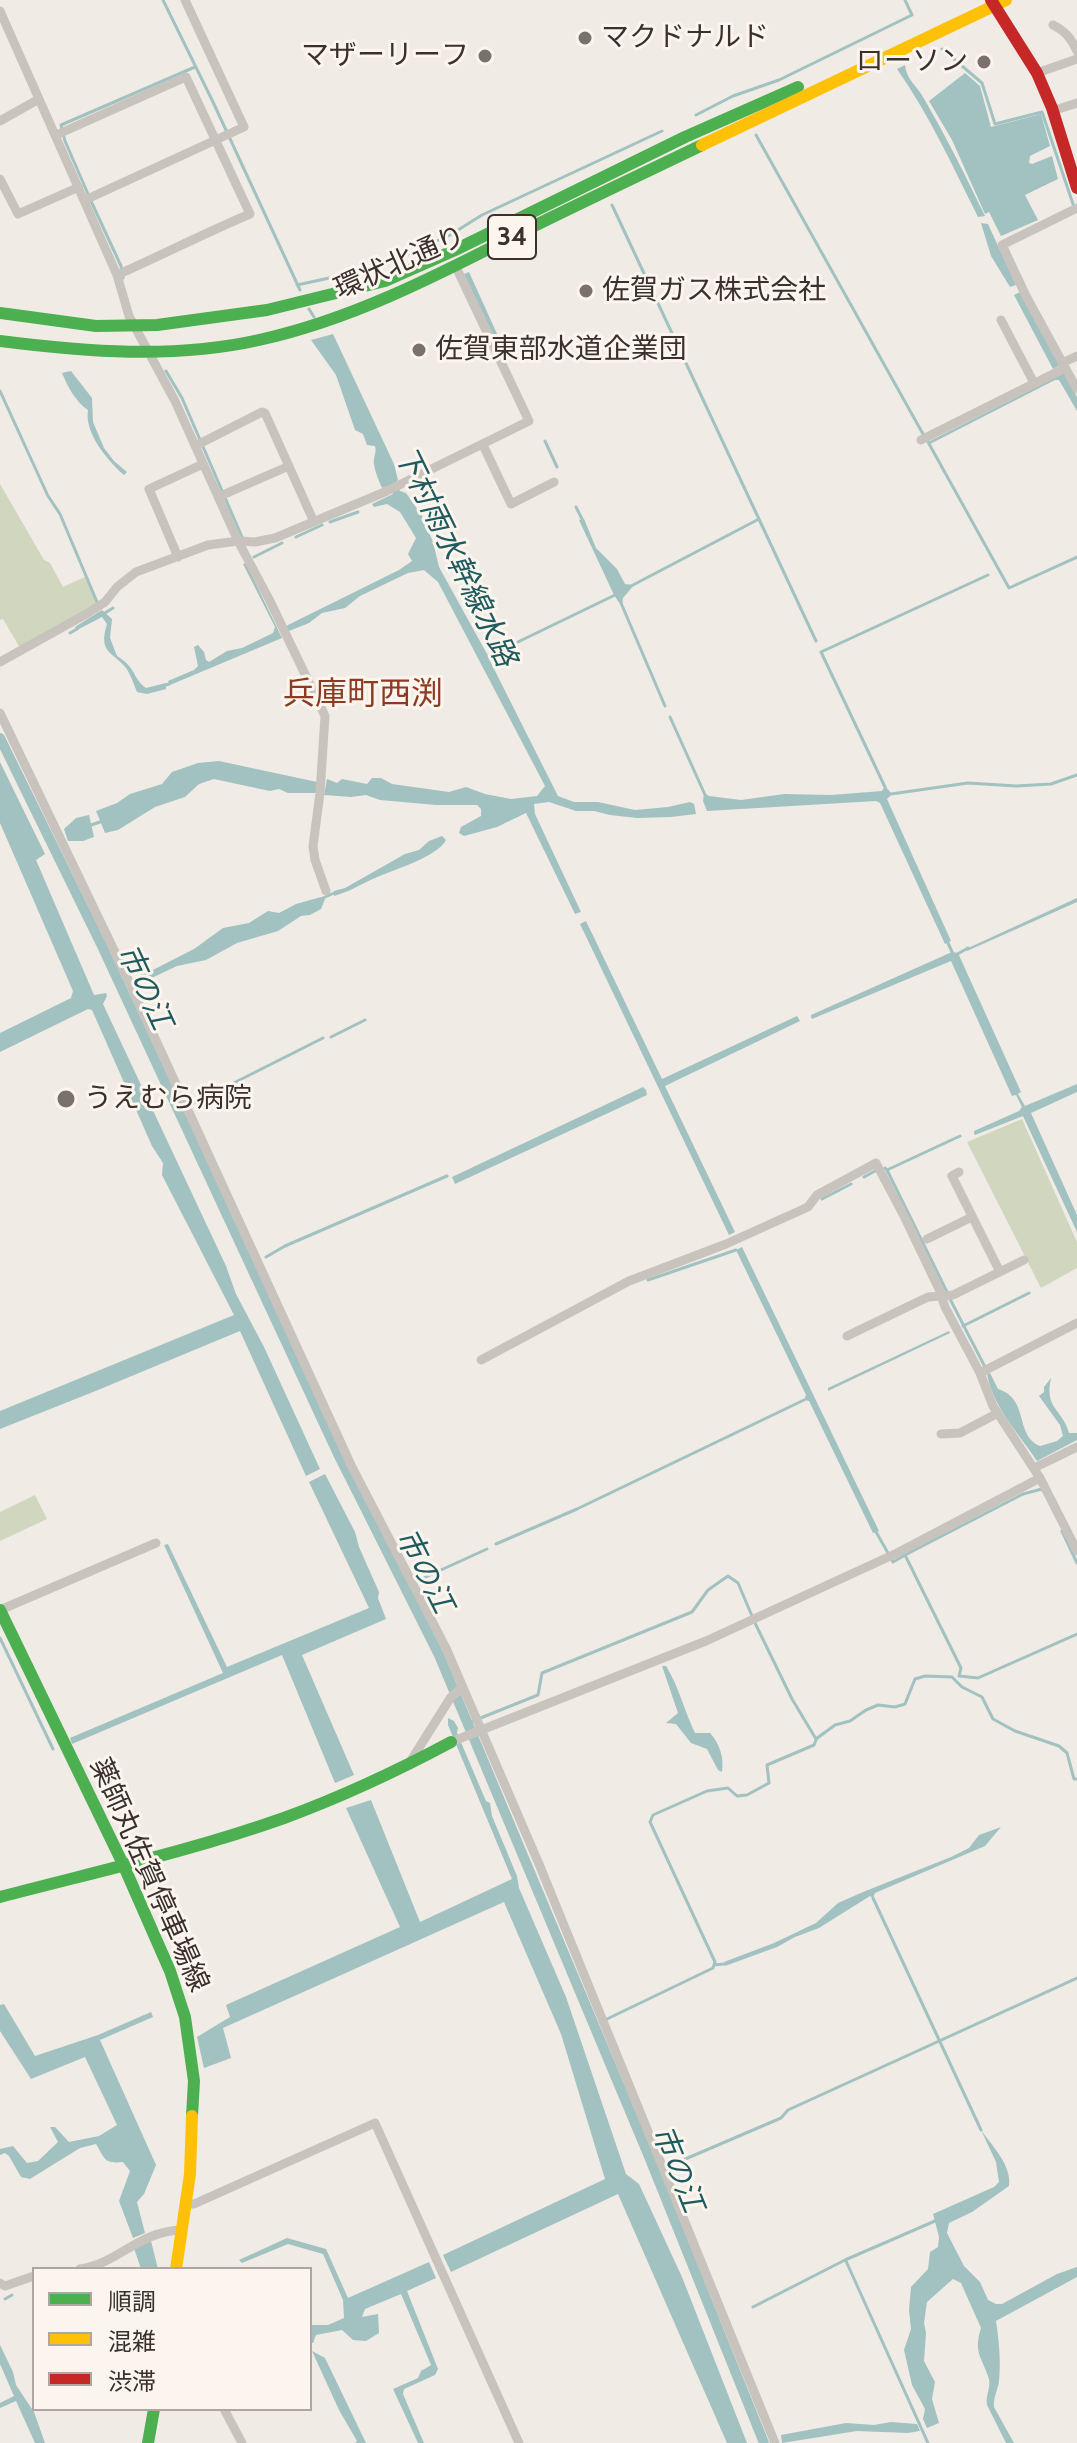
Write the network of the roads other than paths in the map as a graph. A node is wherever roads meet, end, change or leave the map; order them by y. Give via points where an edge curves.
1 (185, 0) edge
2 (980, 0) edge
3 (997, 2) edge
4 (0, 11) edge
5 (1053, 25) dead end
6 (1077, 51) edge
7 (1077, 59) edge
8 (1037, 73) junction
9 (39, 99) junction
10 (1077, 103) edge
11 (1052, 111) junction
12 (0, 121) edge
13 (61, 133) junction
14 (218, 140) junction
15 (0, 179) edge
16 (79, 187) junction
17 (1077, 188) edge
18 (89, 198) junction
19 (1077, 208) edge
20 (455, 265) junction
21 (121, 273) junction
22 (0, 313) edge
23 (1001, 320) dead end
24 (135, 326) junction
25 (0, 341) edge
26 (150, 352) junction
27 (1077, 356) edge
28 (1064, 365) junction
29 (1034, 383) junction
30 (1077, 389) edge
31 (921, 440) dead end
32 (198, 444) junction
33 (483, 445) junction
34 (203, 464) junction
35 (289, 466) junction
36 (554, 482) dead end
37 (222, 496) junction
38 (314, 522) junction
39 (238, 541) junction
40 (178, 557) junction
41 (0, 662) edge
42 (0, 713) edge
43 (326, 891) dead end
44 (959, 1172) dead end
45 (972, 1217) junction
46 (927, 1239) dead end
47 (1024, 1260) dead end
48 (1000, 1272) junction
49 (941, 1298) junction
50 (1077, 1323) edge
51 (847, 1336) dead end
52 (481, 1360) dead end
53 (980, 1373) junction
54 (998, 1413) junction
55 (941, 1434) dead end
56 (1077, 1447) edge
57 (1034, 1468) junction
58 (1040, 1478) junction
59 (156, 1543) dead end
60 (1077, 1551) edge
61 (0, 1610) edge
62 (463, 1687) junction
63 (478, 1722) junction
64 (459, 1738) joint
65 (408, 1766) junction
66 (123, 1864) junction
67 (0, 1897) edge
68 (186, 2204) junction
69 (182, 2230) junction
70 (92, 2267) edge
71 (176, 2267) edge
72 (32, 2277) edge
73 (0, 2283) edge
74 (154, 2411) edge
75 (225, 2411) edge
76 (148, 2443) edge
77 (242, 2443) edge
78 (519, 2443) edge
79 (775, 2443) edge

1 - 14 street via 244,127
2 - 24 main road, 環状北通り / 34 via 385,281 267,310
3 - 8 main road
3 - 20 main road, 環状北通り / 34
4 - 9 street
5 - 6 street
7 - 8 street
8 - 11 main road
9 - 12 street
9 - 13 street
10 - 11 street
11 - 17 main road
13 - 14 street via 186,77
13 - 16 street
14 - 18 street
14 - 21 street via 250,214
15 - 16 street via 18,214
16 - 18 street
18 - 21 street
19 - 28 street via 1002,245
20 - 26 main road, 環状北通り / 34 via 308,327 231,345
20 - 33 street via 529,421
21 - 24 street
22 - 24 main road, 環状北通り / 34
23 - 29 street
24 - 26 street
25 - 26 main road, 環状北通り / 34 via 65,350
26 - 32 street
27 - 28 street
28 - 29 street
28 - 30 street
29 - 31 street
32 - 34 street
32 - 35 street via 262,412
33 - 36 street via 511,504
33 - 38 street
34 - 37 street
34 - 40 street via 149,489
35 - 37 street
35 - 38 street
37 - 39 street
38 - 39 street via 275,538
39 - 40 street
39 - 43 street via 325,716 313,846
40 - 41 street via 136,572 105,602
42 - 62 street via 351,1465
44 - 45 street via 952,1176
45 - 46 street
45 - 48 street
47 - 48 street
48 - 49 street
49 - 51 street via 928,1297
49 - 52 street via 876,1163 817,1195 808,1207 629,1281
49 - 53 street
50 - 53 street
53 - 54 street
54 - 55 street via 960,1433
54 - 57 street
56 - 57 street
57 - 58 street
58 - 60 street
58 - 63 street via 897,1553 660,1660
59 - 61 street
61 - 66 main road, 薬師丸佐賀停車場線
62 - 63 street
62 - 65 street via 451,1697
63 - 64 street
63 - 79 street
64 - 65 main road
65 - 66 main road via 284,1818
66 - 67 main road
66 - 68 main road, 薬師丸佐賀停車場線 via 185,2017 194,2081
68 - 69 main road, 薬師丸佐賀停車場線
68 - 78 street via 375,2123
69 - 70 street via 141,2240
69 - 71 main road, 薬師丸佐賀停車場線
72 - 73 street
74 - 76 main road
75 - 77 street

